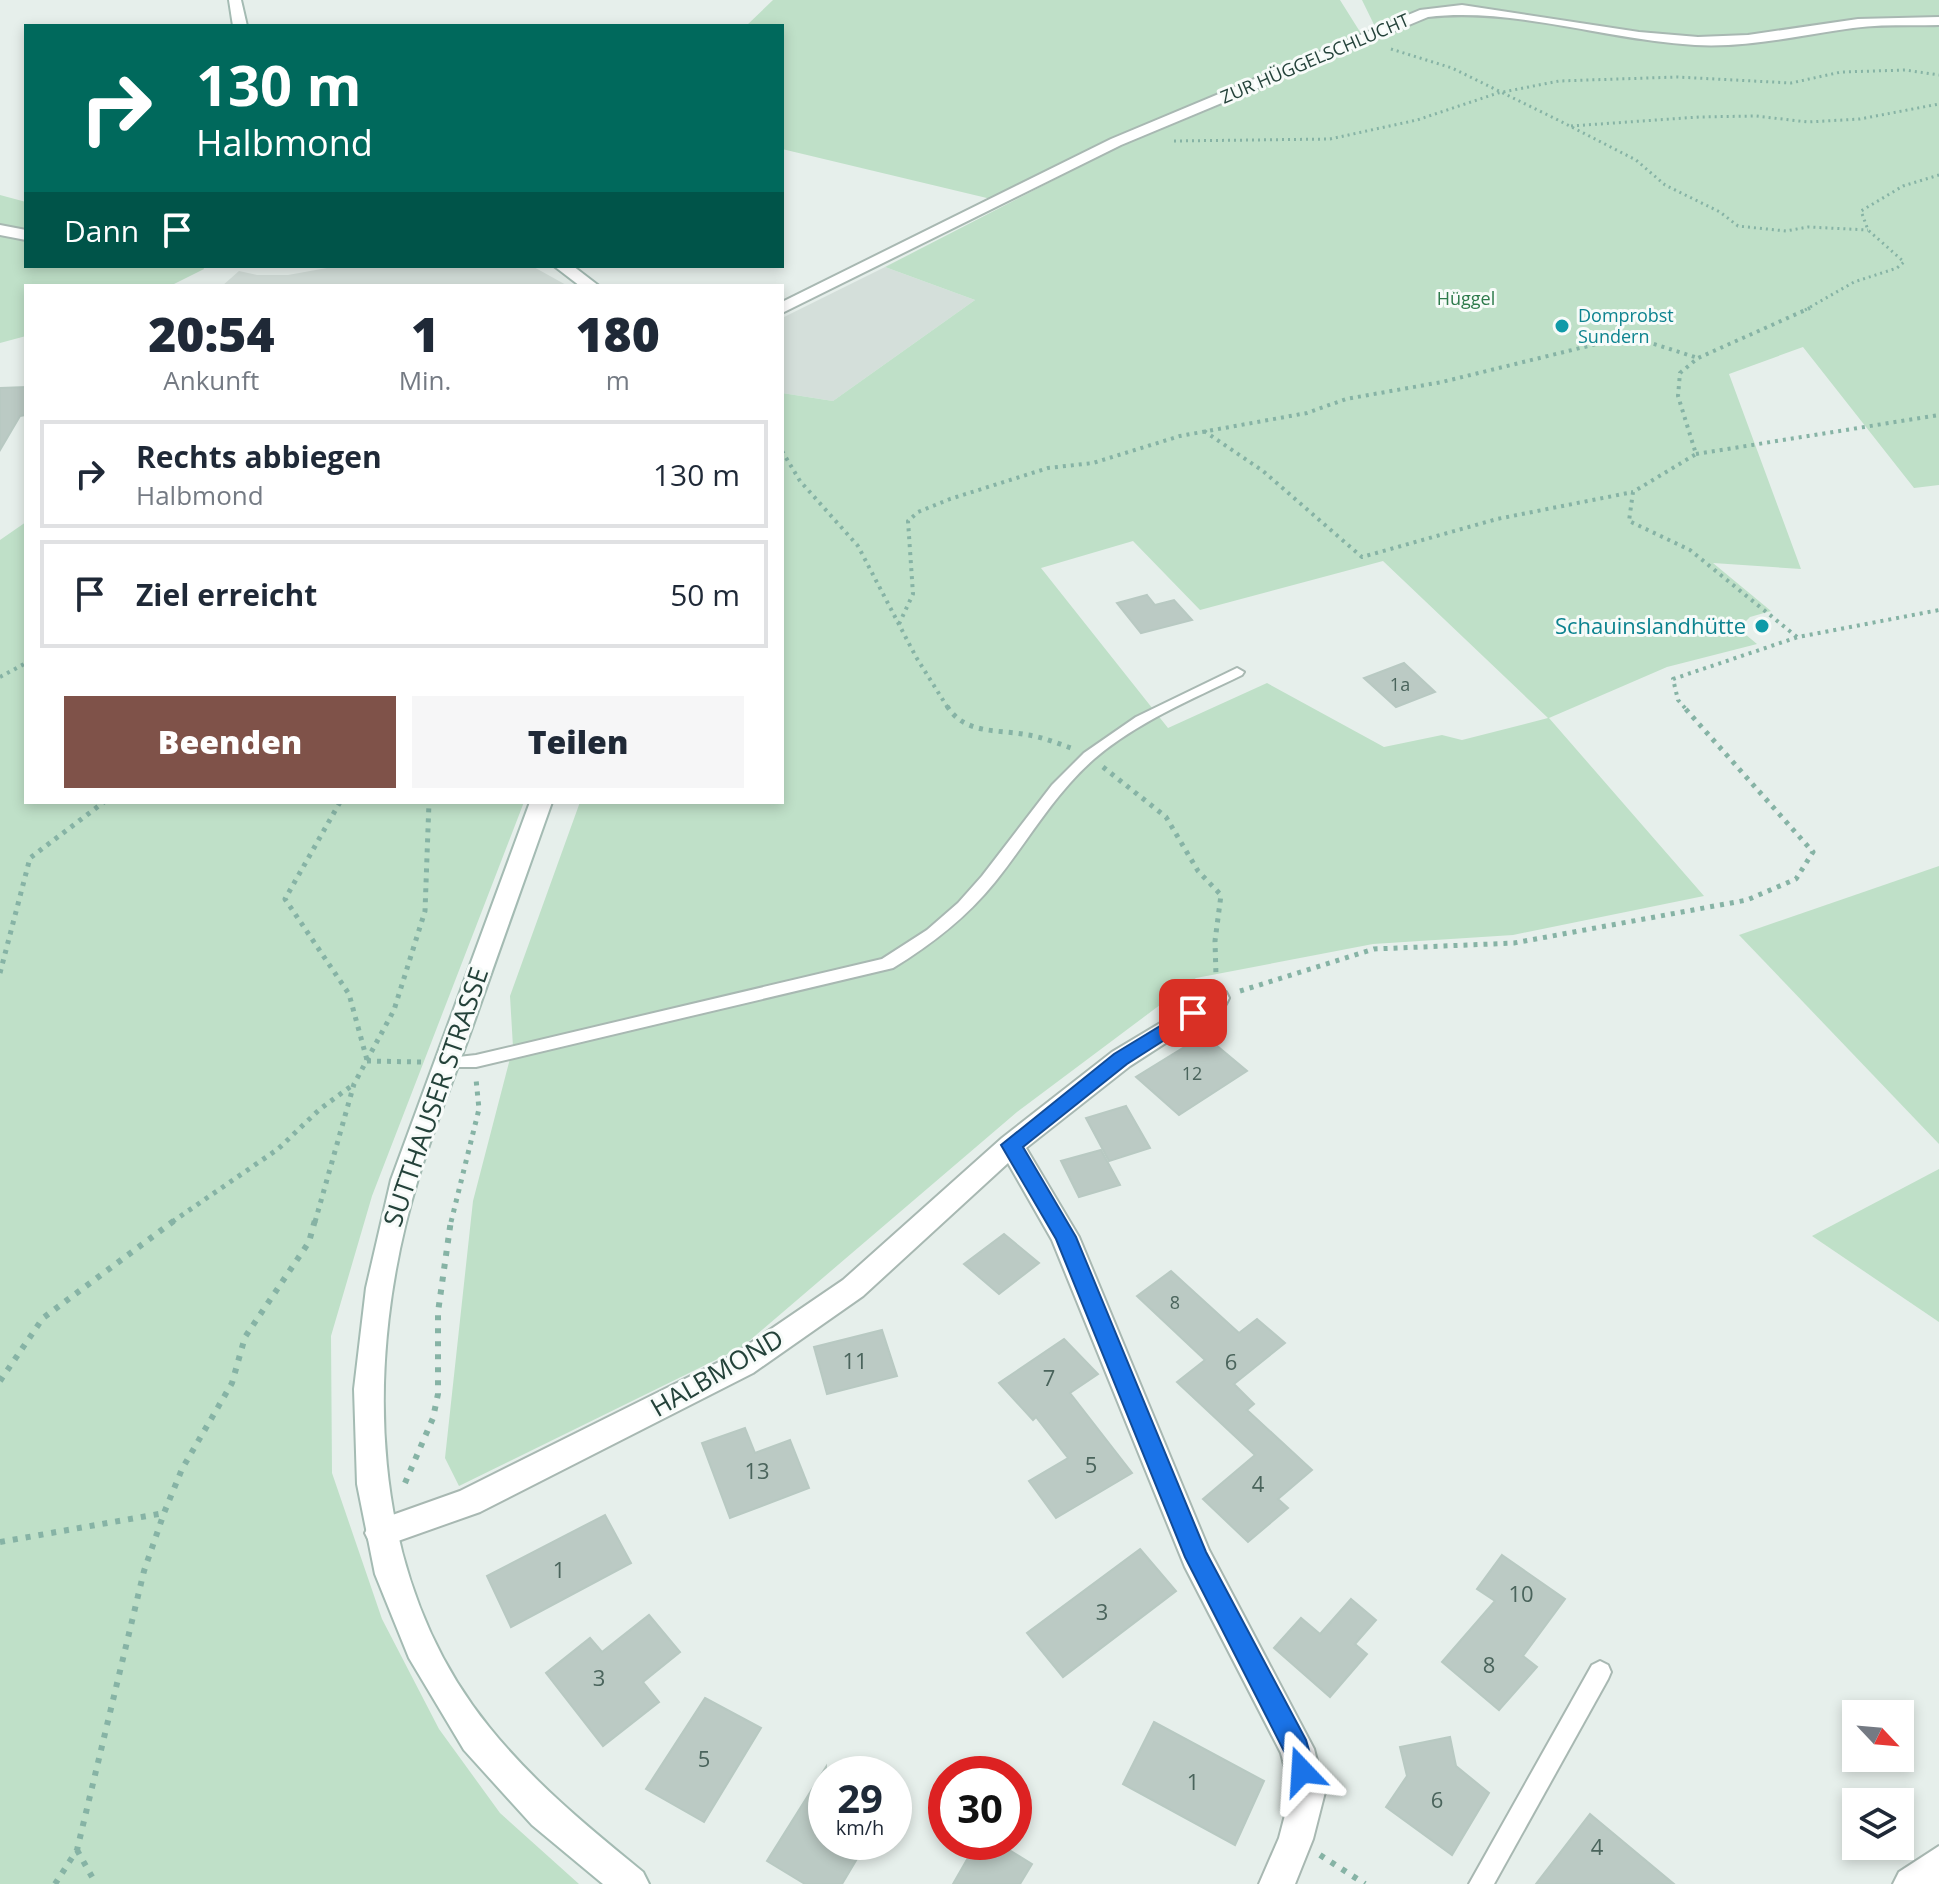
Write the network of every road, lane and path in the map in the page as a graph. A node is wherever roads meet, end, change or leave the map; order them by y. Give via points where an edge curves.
1 (235, 0) edge
2 (1461, 5) edge
3 (1939, 21) edge
4 (240, 24) edge
5 (1364, 40) junction
6 (1939, 75) edge
7 (1498, 93) junction
8 (1939, 104) edge
9 (1570, 126) junction
10 (1116, 142) junction
11 (1939, 175) edge
12 (0, 230) edge
13 (1868, 230) junction
14 (24, 235) edge
15 (565, 268) edge
16 (588, 284) edge
17 (784, 307) edge
18 (1698, 358) junction
19 (1939, 415) edge
20 (1204, 431) junction
21 (784, 454) edge
22 (1696, 454) junction
23 (1633, 492) junction
24 (1939, 610) edge
25 (899, 625) junction
26 (1798, 637) junction
27 (24, 664) edge
28 (1237, 672) dead end
29 (0, 677) edge
30 (1089, 756) junction
31 (100, 804) edge
32 (339, 804) edge
33 (429, 804) edge
34 (540, 804) edge
35 (0, 973) edge
36 (1217, 998) junction
37 (367, 1061) junction
38 (476, 1061) junction
39 (446, 1063) junction
40 (354, 1084) junction
41 (1011, 1145) junction
42 (0, 1381) edge
43 (164, 1513) junction
44 (381, 1533) junction
45 (0, 1542) edge
46 (1600, 1672) dead end
47 (1296, 1839) junction
48 (77, 1850) junction
49 (1939, 1864) edge
50 (55, 1884) edge
51 (96, 1884) edge
52 (631, 1884) edge
53 (1277, 1884) edge
54 (1365, 1884) edge
55 (1481, 1884) edge
56 (1911, 1884) edge

1 - 4 street
2 - 3 street, ZUR HÜGGELSCHLUCHT via 1698,41 1858,23
2 - 5 street, ZUR HÜGGELSCHLUCHT via 1425,13
5 - 7 path via 1452,68
5 - 10 street, ZUR HÜGGELSCHLUCHT
6 - 7 path via 1841,72 1791,83 1600,78
7 - 9 path
7 - 10 path via 1417,120 1330,139
8 - 9 path via 1860,119 1699,117
9 - 13 path via 1636,160 1665,185 1738,226
10 - 17 street, ZUR HÜGGELSCHLUCHT
11 - 13 path via 1903,186 1861,211
12 - 14 street
13 - 18 path via 1904,262
15 - 16 street
18 - 20 path via 1629,336 1442,382 1346,399 1307,413
18 - 22 path via 1680,373 1678,396
19 - 22 path
20 - 23 path via 1263,471 1362,557 1497,519
20 - 25 path via 1093,463 1048,468 918,512 908,521 913,594
21 - 25 path via 800,481 858,546
22 - 23 path
23 - 26 path via 1629,521 1690,550
24 - 26 path
25 - 30 path via 955,719 973,728 1031,735
26 - 36 path via 1673,679 1678,700 1813,852 1796,879 1747,900 1514,943 1374,949
27 - 29 path
28 - 30 lane via 1135,724
30 - 36 path via 1166,817 1198,871 1221,895 1215,941
30 - 38 lane via 974,897 928,940 887,964
31 - 35 path via 30,858
32 - 37 path via 285,899 349,994
33 - 37 path via 425,911 394,1010
34 - 39 street, SUTTHAUSER STRASSE
36 - 41 street, HALBMOND via 1121,1059
37 - 39 path
37 - 40 path
38 - 39 lane
38 - 44 path via 479,1109 448,1234 438,1312 438,1394 433,1418
39 - 44 street, SUTTHAUSER STRASSE via 404,1180 373,1318 367,1383 369,1454
40 - 42 path via 278,1149 43,1318
40 - 43 path via 309,1242 245,1337 232,1383 182,1469
41 - 44 street, HALBMOND via 853,1288 743,1364 469,1502
41 - 47 street via 1065,1237 1196,1557 1297,1749 1308,1792
43 - 45 path
43 - 48 path via 144,1571
44 - 52 street, SUTTHAUSER STRASSE via 398,1606 451,1706 500,1769 544,1813
46 - 55 lane
47 - 53 street
47 - 54 path
48 - 50 path
48 - 51 path
49 - 56 street

